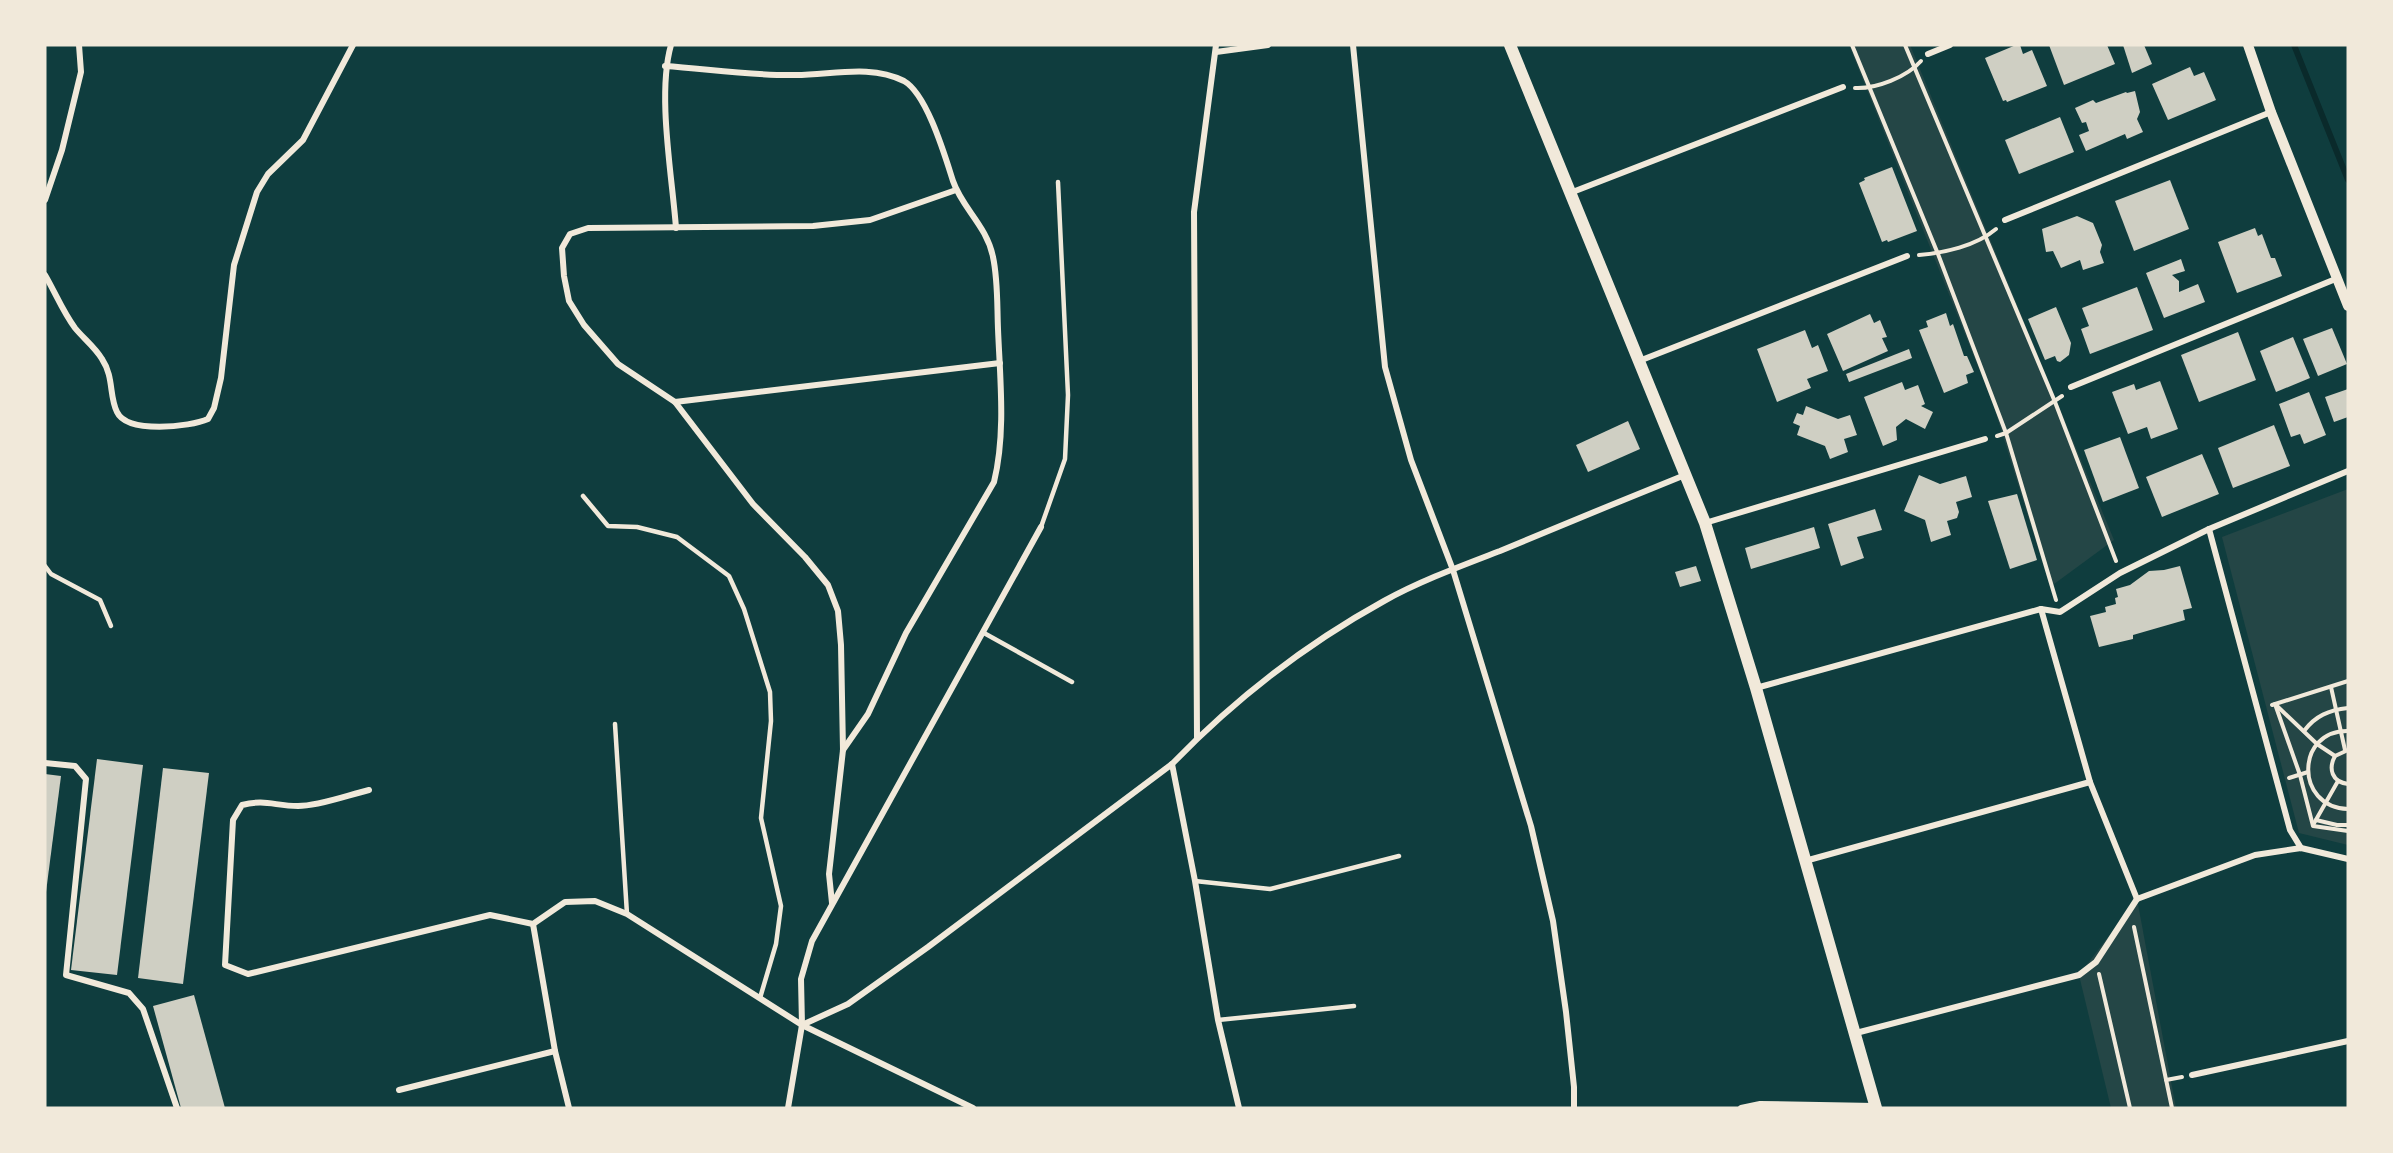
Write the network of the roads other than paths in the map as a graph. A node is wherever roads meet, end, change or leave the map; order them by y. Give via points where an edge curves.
1 (79, 45) edge
2 (352, 45) edge
3 (671, 45) edge
4 (1268, 45) edge
5 (1353, 45) edge
6 (1510, 45) edge
7 (1950, 45) edge
8 (2248, 45) edge
9 (1216, 49) edge
10 (1928, 54) road end
11 (665, 66) junction
12 (1843, 87) road end
13 (2271, 112) junction
14 (1058, 182) dead end
15 (956, 190) junction
16 (1569, 193) junction
17 (45, 200) edge
18 (2005, 220) dead end
19 (676, 228) junction
20 (1907, 256) road end
21 (45, 275) edge
22 (2338, 278) junction
23 (2348, 306) edge
24 (1638, 361) junction
25 (999, 363) junction
26 (2071, 387) dead end
27 (675, 402) junction
28 (1986, 440) road end
29 (2348, 471) edge
30 (1685, 475) junction
31 (583, 496) dead end
32 (1705, 523) junction
33 (1041, 527) joint
34 (2209, 529) junction
35 (45, 566) edge
36 (1453, 570) junction
37 (2041, 609) junction
38 (111, 626) dead end
39 (984, 633) junction
40 (1072, 682) dead end
41 (1756, 688) junction
42 (615, 724) dead end
43 (1197, 738) junction
44 (843, 750) junction
45 (45, 762) edge
46 (1172, 764) junction
47 (2090, 782) junction
48 (369, 790) dead end
49 (2301, 848) junction
50 (1399, 856) dead end
51 (2348, 859) edge
52 (1804, 861) junction
53 (1195, 881) junction
54 (2137, 899) junction
55 (832, 903) junction
56 (627, 914) junction
57 (533, 924) junction
58 (760, 998) junction
59 (1354, 1006) dead end
60 (1218, 1020) junction
61 (802, 1025) junction
62 (1856, 1034) junction
63 (2348, 1041) edge
64 (555, 1051) junction
65 (2192, 1075) dead end
66 (399, 1090) dead end
67 (1876, 1107) edge
68 (177, 1108) edge
69 (569, 1108) edge
70 (789, 1108) edge
71 (973, 1108) edge
72 (1239, 1108) edge
73 (1574, 1108) edge
74 (1741, 1108) edge

1 - 17 street via 81,72
2 - 21 street via 303,140 267,174 257,192 234,265 220,378 208,419 196,424 160,426 124,420 117,412 111,377 103,359 74,327
3 - 11 street
4 - 9 street
5 - 36 street via 1385,367 1411,460
6 - 16 main road
7 - 10 street
8 - 13 street
9 - 43 street via 1194,212
11 - 15 street via 796,75 855,71 905,82 920,98 931,119
11 - 19 street
12 - 16 street
13 - 18 street
13 - 22 street
14 - 33 lane via 1068,395 1065,459
15 - 19 street via 870,220 813,226
15 - 25 street via 982,226 993,256
16 - 24 main road
19 - 27 street via 588,228 570,234 562,248 570,301 584,325 618,364
20 - 24 street
22 - 23 street
22 - 26 street
24 - 30 main road
25 - 27 street
25 - 44 street via 1000,456 994,482 906,633 868,714
27 - 44 street via 753,504 828,585 838,611
28 - 32 street
29 - 34 street
30 - 32 main road
30 - 36 street
31 - 58 lane via 608,526 637,527 677,537 729,576 744,609 770,692 771,722 761,818 781,906 776,944
32 - 41 main road
33 - 39 street
34 - 37 street via 2120,573 2060,612
34 - 49 street via 2290,830
35 - 38 lane via 51,574 100,600
36 - 43 street via 1386,600 1334,630
36 - 73 street via 1531,825 1553,921
37 - 41 street
37 - 47 street
39 - 40 lane
39 - 55 street
41 - 52 main road
42 - 56 lane
43 - 46 street
44 - 55 street via 829,874
45 - 68 street via 75,766 86,779 66,975 129,993 143,1009
46 - 53 street
46 - 61 street via 866,992
47 - 52 street
47 - 54 street
48 - 57 street via 301,806 259,801 242,805 233,820 225,965 248,974 490,915
49 - 51 street
49 - 54 street via 2254,855
50 - 53 lane via 1270,889
52 - 62 main road
53 - 60 street
54 - 62 street via 2096,962 2079,975
55 - 61 street via 812,941 801,979
56 - 57 street via 595,901 565,902
56 - 58 street
57 - 64 street
58 - 61 street
59 - 60 lane
60 - 72 street
61 - 70 street
61 - 71 street
62 - 67 main road
63 - 65 street
64 - 66 street
64 - 69 street
67 - 74 street via 1760,1104

